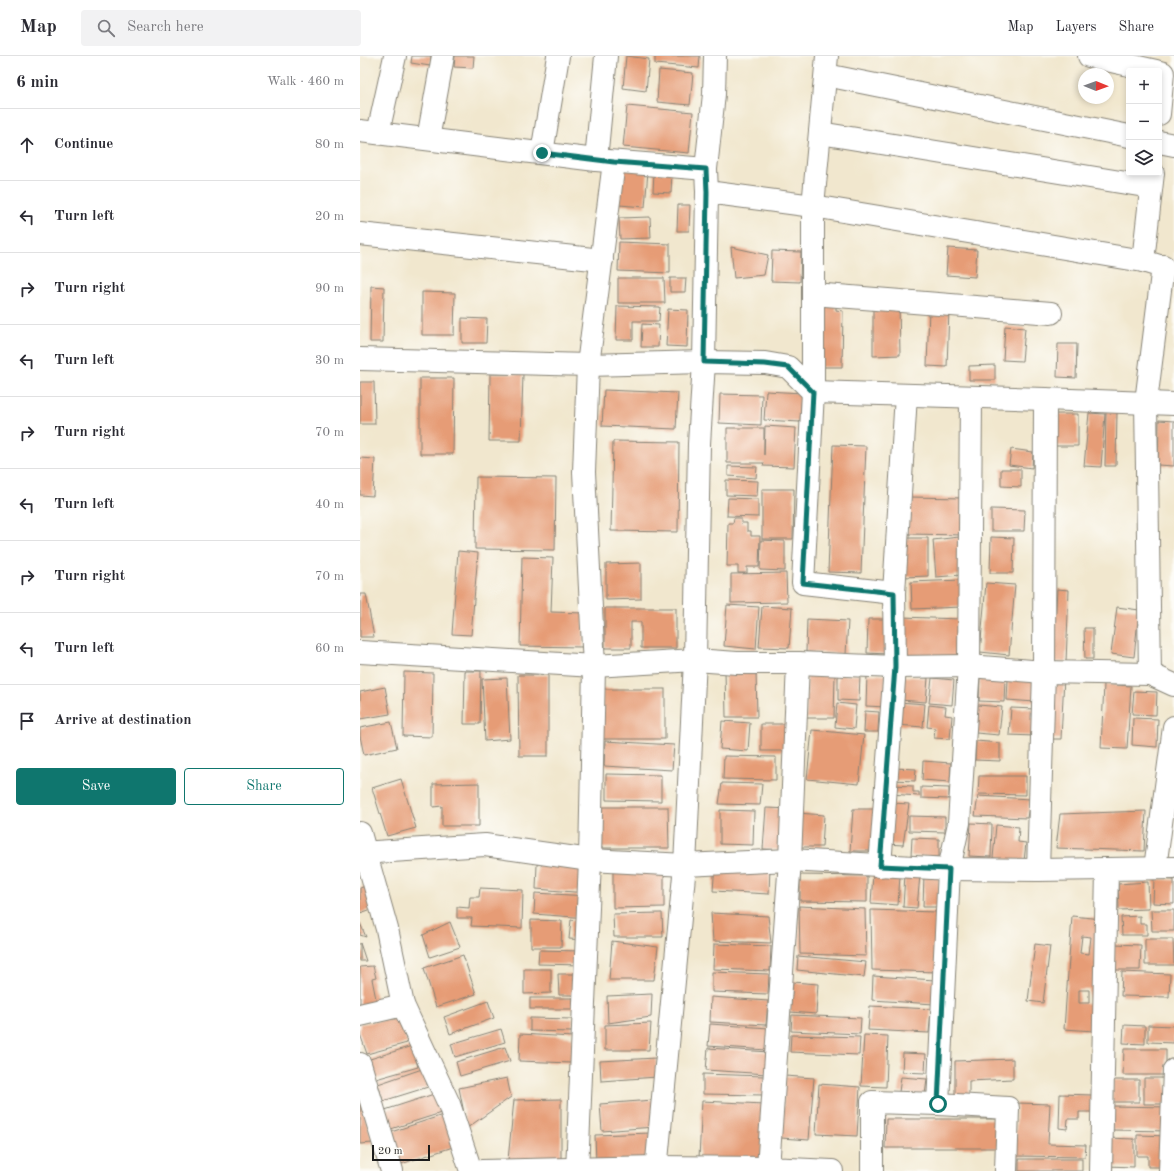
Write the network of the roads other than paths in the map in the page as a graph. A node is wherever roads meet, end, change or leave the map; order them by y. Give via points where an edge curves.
1 (395, 56) edge
2 (443, 56) edge
3 (558, 56) edge
4 (606, 56) edge
5 (715, 56) edge
6 (1089, 56) edge
7 (826, 65) edge
8 (1162, 68) edge
9 (369, 132) edge
10 (820, 133) junction
11 (1126, 135) edge
12 (428, 139) junction
13 (1162, 143) edge
14 (1174, 145) edge
15 (542, 153) junction
16 (605, 161) junction
17 (706, 169) junction
18 (1152, 180) edge
19 (707, 192) junction
20 (813, 206) junction
21 (360, 234) edge
22 (602, 260) junction
23 (1160, 265) edge
24 (813, 294) junction
25 (1051, 313) dead end
26 (360, 359) edge
27 (704, 362) junction
28 (588, 365) junction
29 (813, 392) junction
30 (906, 395) junction
31 (971, 397) junction
32 (1045, 399) junction
33 (1146, 402) junction
34 (1174, 404) edge
35 (894, 593) junction
36 (360, 652) edge
37 (695, 660) junction
38 (798, 663) junction
39 (594, 666) junction
40 (969, 666) junction
41 (895, 667) junction
42 (1044, 672) junction
43 (1150, 674) junction
44 (1174, 685) edge
45 (1174, 727) edge
46 (362, 847) edge
47 (590, 860) junction
48 (790, 860) junction
49 (685, 865) junction
50 (880, 866) junction
51 (1164, 868) edge
52 (949, 869) junction
53 (1038, 870) junction
54 (1107, 870) junction
55 (403, 1005) junction
56 (360, 1015) edge
57 (360, 1064) edge
58 (1174, 1070) edge
59 (938, 1104) junction
60 (656, 1169) edge
61 (768, 1169) edge
62 (577, 1170) edge
63 (392, 1171) edge
64 (471, 1171) edge
65 (482, 1171) edge
66 (832, 1171) edge
67 (872, 1171) edge
68 (1006, 1171) edge
69 (1101, 1171) edge
70 (1170, 1171) edge

1 - 9 street
2 - 12 street
3 - 15 street
4 - 16 street
5 - 17 street via 714,94
6 - 8 street
7 - 10 street
7 - 11 street
9 - 12 street
10 - 18 street
10 - 20 street
12 - 15 street
13 - 14 street
15 - 16 street
16 - 17 street
16 - 22 street
17 - 19 street
18 - 23 street
19 - 20 street
19 - 27 street
20 - 23 street
20 - 24 street
21 - 22 street
22 - 28 street
23 - 33 street
24 - 25 street
24 - 29 street
26 - 28 street
27 - 28 street
27 - 29 street via 788,367
27 - 37 street via 699,444
28 - 39 street via 584,472
29 - 30 street
29 - 35 street via 803,583
30 - 31 street
30 - 35 street
31 - 32 street
31 - 40 street
32 - 33 street
32 - 42 street
33 - 34 street
33 - 43 street
35 - 41 street
36 - 39 street
37 - 38 street
37 - 39 street
37 - 49 street
38 - 41 street
38 - 48 street
39 - 47 street
40 - 41 street
40 - 42 street
40 - 52 street via 959,823
41 - 50 street
42 - 43 street
42 - 53 street
43 - 44 street
45 - 51 street
46 - 47 street via 485,845
46 - 55 street via 387,929
47 - 49 street
47 - 62 street
48 - 49 street
48 - 50 street
48 - 61 street
49 - 60 street
50 - 52 street
51 - 54 street
52 - 53 street
52 - 59 street
53 - 54 street
54 - 69 street
55 - 56 street
55 - 64 street via 449,1104
57 - 63 street
58 - 70 street
59 - 67 street via 872,1102
59 - 68 street via 1008,1108
60 - 61 street
60 - 62 street
61 - 66 street
62 - 65 street

